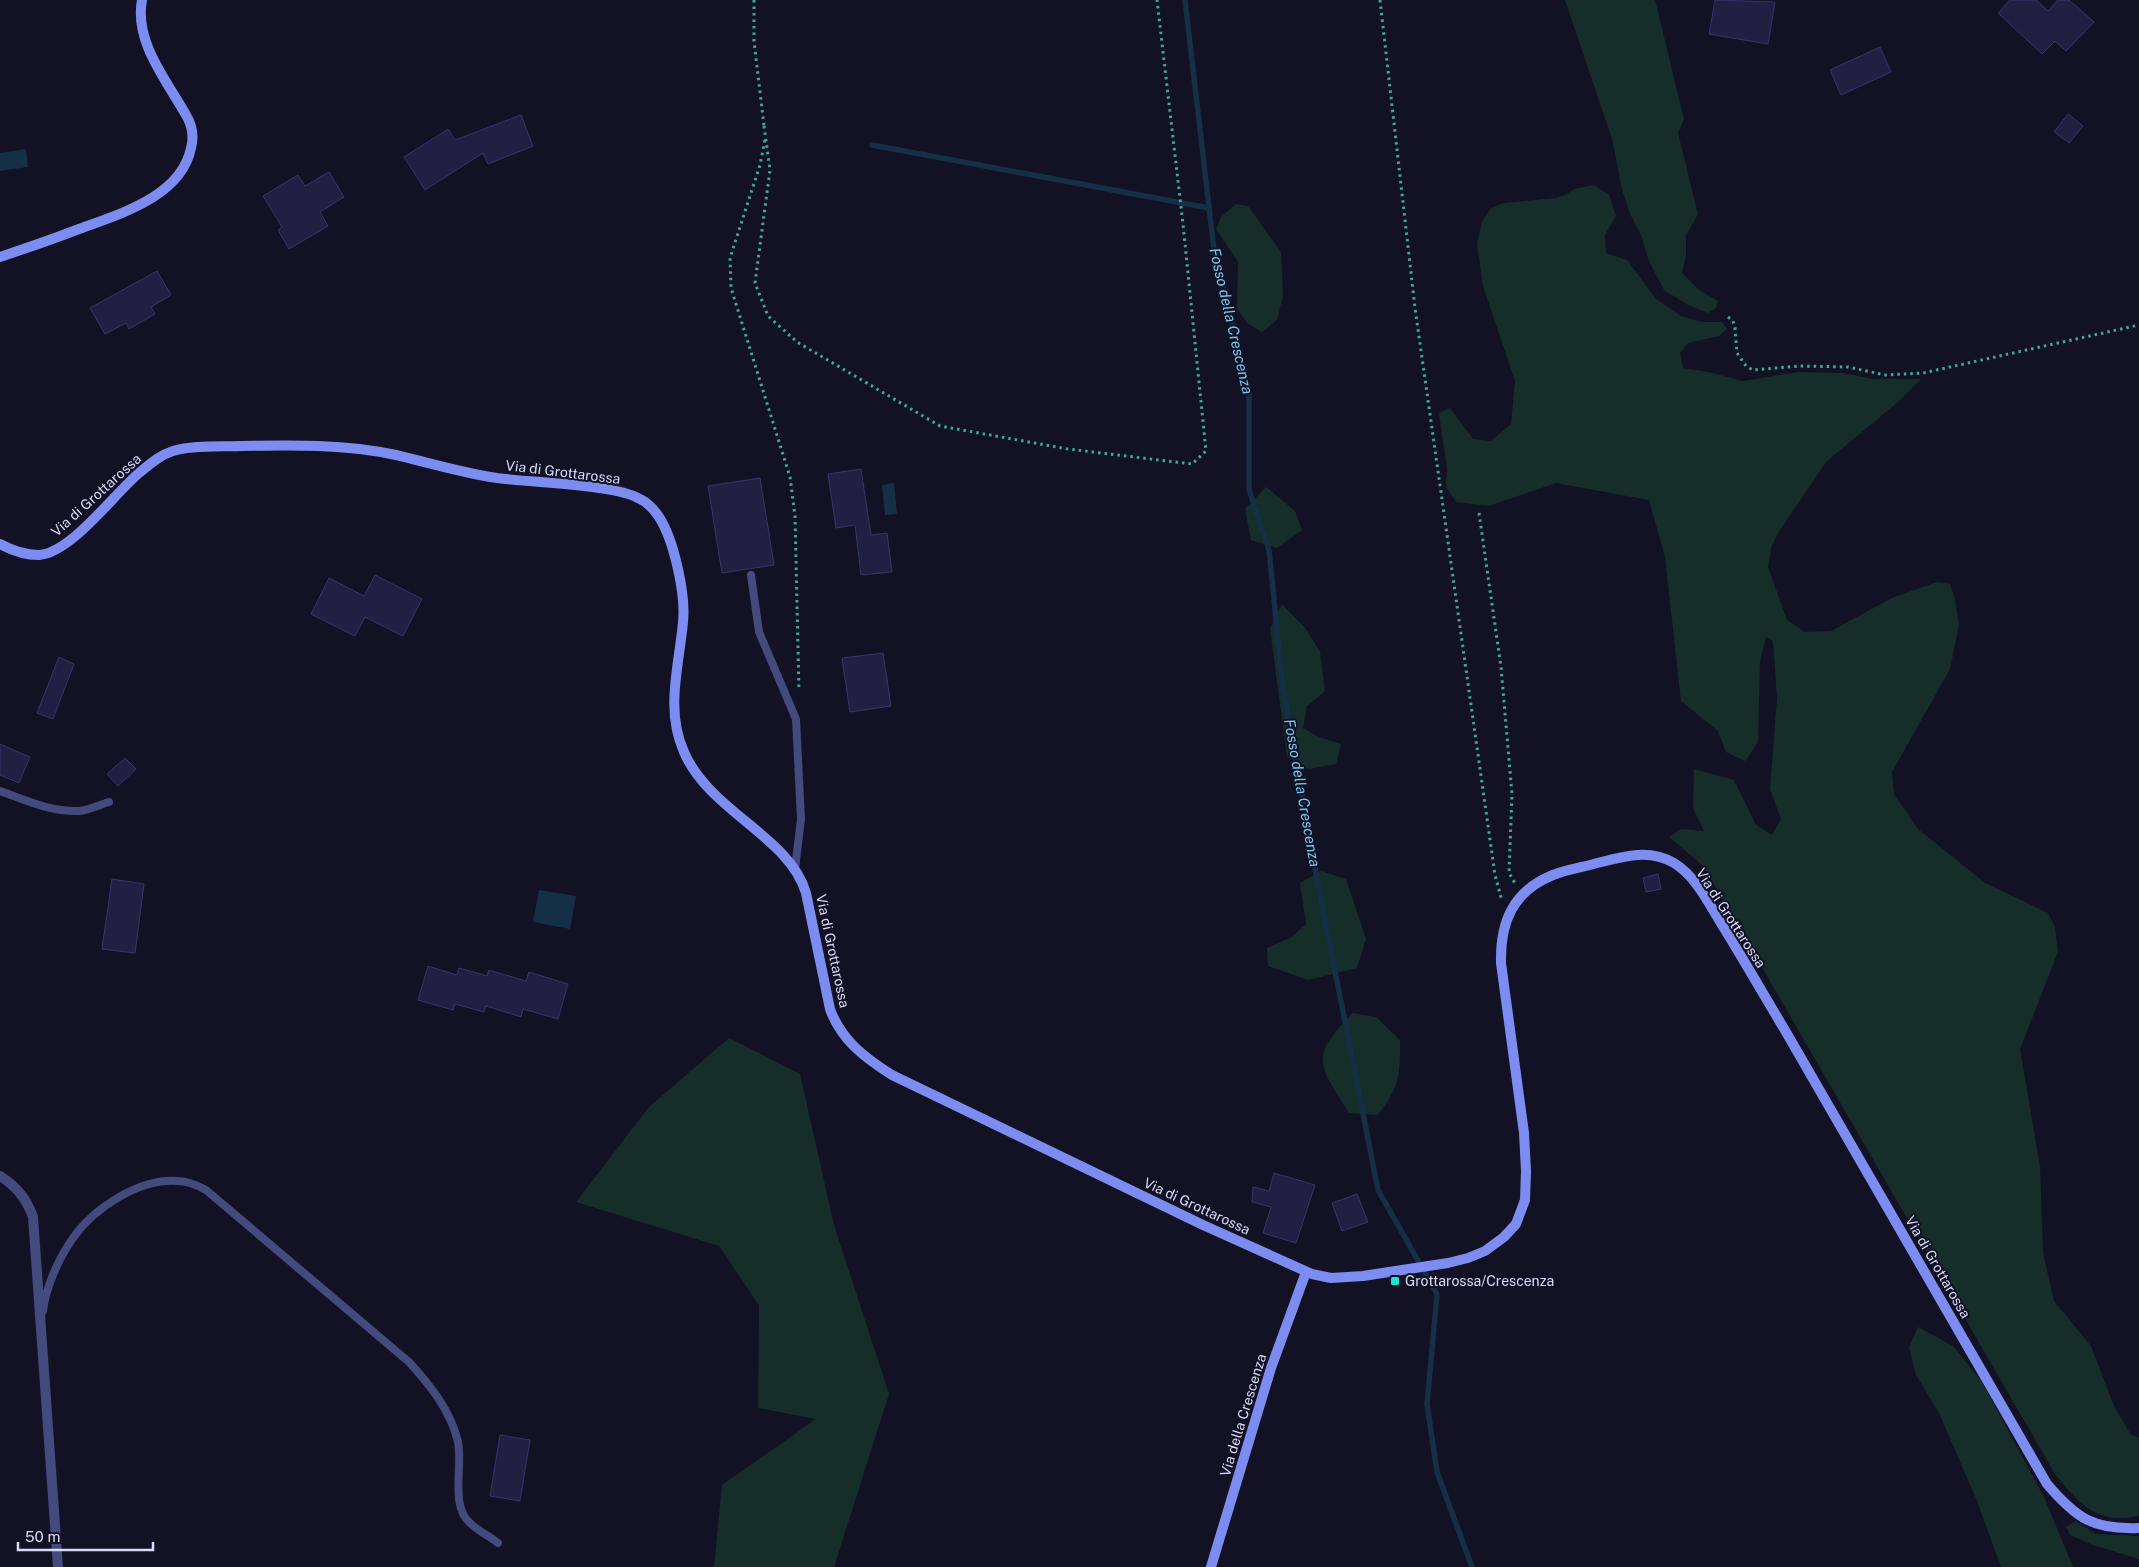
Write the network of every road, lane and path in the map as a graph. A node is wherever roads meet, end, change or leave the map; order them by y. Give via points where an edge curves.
1 (142, 0) edge
2 (754, 0) edge
3 (1157, 0) edge
4 (1380, 0) edge
5 (764, 126) junction
6 (0, 257) edge
7 (1728, 317) dead end
8 (2139, 325) edge
9 (1479, 513) dead end
10 (0, 544) edge
11 (751, 575) dead end
12 (796, 720) junction
13 (0, 791) edge
14 (109, 802) dead end
15 (795, 869) junction
16 (1522, 894) junction
17 (1507, 918) junction
18 (0, 1176) edge
19 (1306, 1272) junction
20 (41, 1324) junction
21 (2139, 1528) edge
22 (498, 1543) dead end
23 (58, 1567) edge
24 (1211, 1567) edge

1 - 6 street via 142,18 149,46 161,74 191,125 192,144 185,165 162,190 134,207
2 - 5 path via 754,41
3 - 5 path via 1206,451 1192,464 1068,450 940,426 797,342 768,316 755,284 770,170
4 - 17 path via 1415,308 1495,875
5 - 12 path via 760,166 730,258 732,288 790,477 795,516 800,680
7 - 8 path via 1733,322 1737,353 1753,370 1799,366 1848,367 1885,375 1922,374
9 - 16 path via 1504,696 1512,794 1509,873
10 - 15 street, Via di Grottarossa via 41,555 57,549 84,528 153,461 171,452 197,448 312,445 358,449 454,471 630,494 649,505 661,521 679,579 684,604 674,698 676,729 684,753 696,776 711,792
11 - 12 lane via 759,632
12 - 15 lane via 801,819
13 - 14 lane via 63,810 81,811
15 - 19 street, Via di Grottarossa via 806,893 834,1019 850,1043 868,1059 892,1075
16 - 17 street, Via di Grottarossa
16 - 21 street, Via di Grottarossa via 1555,874 1640,854 1666,859 1688,875 1750,971 2047,1484 2085,1520 2104,1526
17 - 19 street, Via di Grottarossa via 1501,963 1524,1133 1526,1171 1524,1200 1516,1224 1504,1238 1485,1250 1448,1263 1363,1276 1331,1278
18 - 20 street via 25,1198 33,1218
19 - 24 street, Via della Crescenza via 1271,1368
20 - 22 lane via 44,1301 59,1265 73,1238 89,1220 116,1200 148,1185 176,1180 195,1185 215,1196 423,1376 440,1400 456,1437 461,1511 470,1523
20 - 23 street

